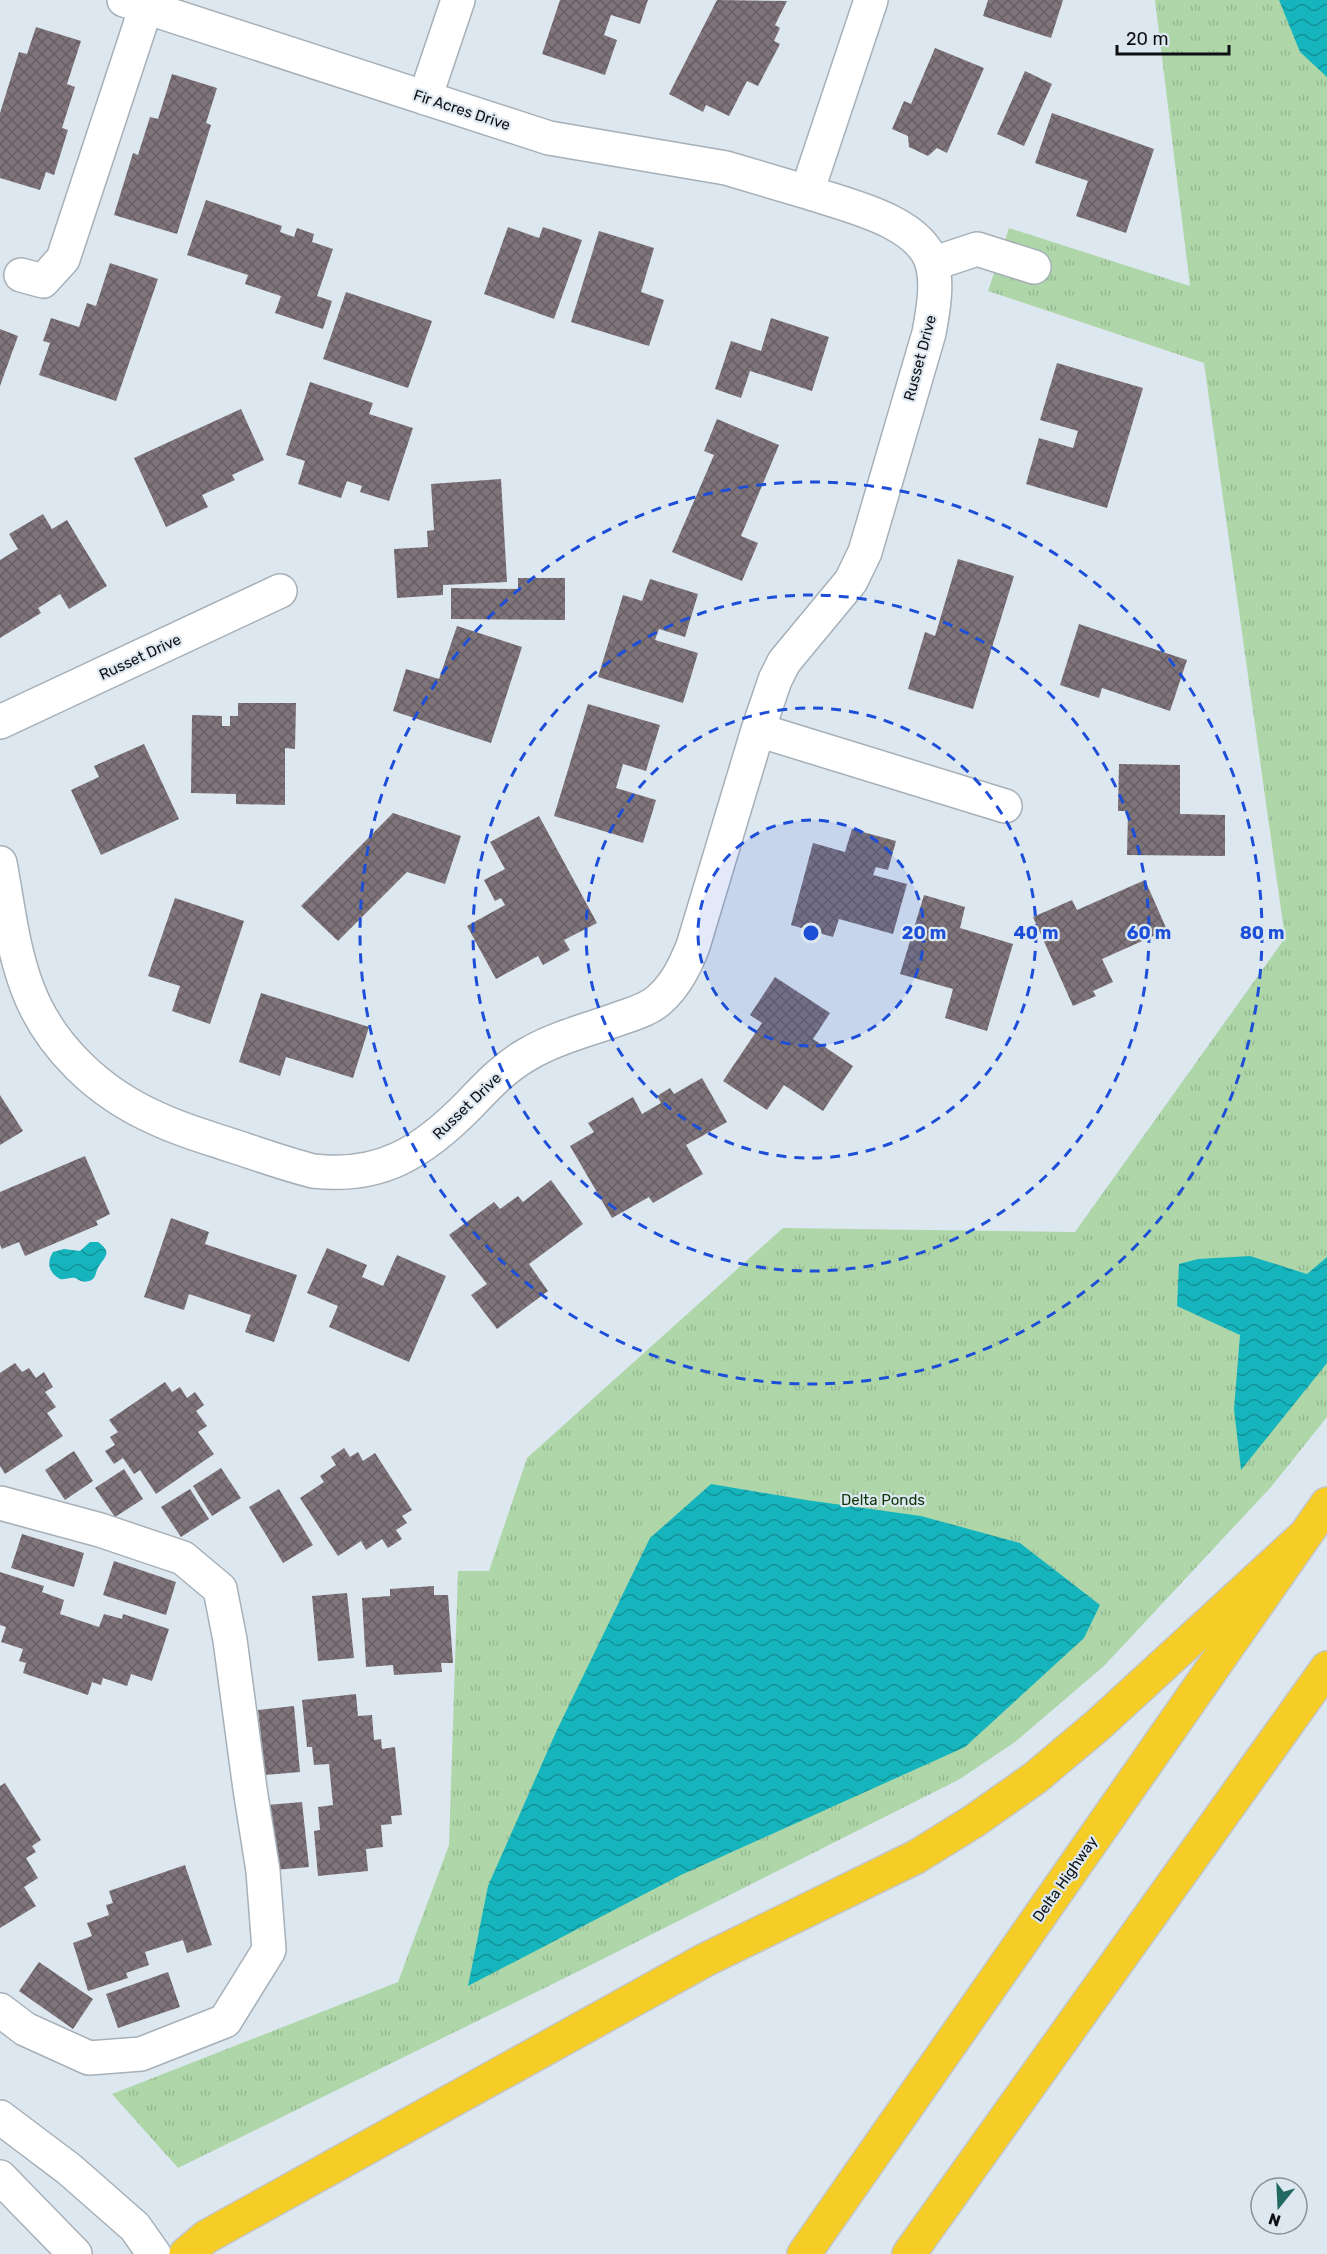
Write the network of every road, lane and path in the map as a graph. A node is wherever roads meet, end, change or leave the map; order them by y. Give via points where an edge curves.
1 (458, 0) edge
2 (871, 0) edge
3 (135, 4) edge
4 (425, 98) junction
5 (807, 192) junction
6 (932, 264) junction
7 (1034, 267) dead end
8 (21, 275) dead end
9 (280, 591) dead end
10 (0, 722) edge
11 (758, 730) junction
12 (1005, 806) dead end
13 (0, 863) edge
14 (0, 1503) edge
15 (1327, 1504) edge
16 (1304, 1536) junction
17 (1327, 1668) edge
18 (0, 2010) edge
19 (0, 2117) edge
20 (0, 2177) edge
21 (75, 2254) edge
22 (154, 2254) edge
23 (186, 2254) edge
24 (804, 2254) edge
25 (909, 2254) edge

1 - 4 street
2 - 5 street
3 - 4 street, Fir Acres Drive
3 - 8 street via 63,259 43,281
4 - 5 street, Fir Acres Drive via 549,138 726,168
5 - 6 street, Russet Drive via 903,228 916,237
6 - 7 street via 977,249
6 - 11 street, Russet Drive via 929,333 865,552 851,581 784,662
9 - 10 street, Russet Drive
11 - 12 street
11 - 13 street, Russet Drive via 693,946 673,985 658,1001 640,1011 529,1053 489,1083 434,1139 413,1153 361,1172 313,1171 196,1134 139,1110 95,1081 54,1036 27,988 17,958
14 - 18 street via 183,1558 220,1589 263,1871 269,1950 225,2021 141,2054 89,2058 25,2029
15 - 16 highway, Delta Highway
16 - 23 highway via 1098,1725 1035,1778 974,1821 916,1857 705,1960 206,2237
16 - 24 highway, Delta Highway
17 - 25 highway
19 - 22 street via 69,2169 135,2227
20 - 21 street

